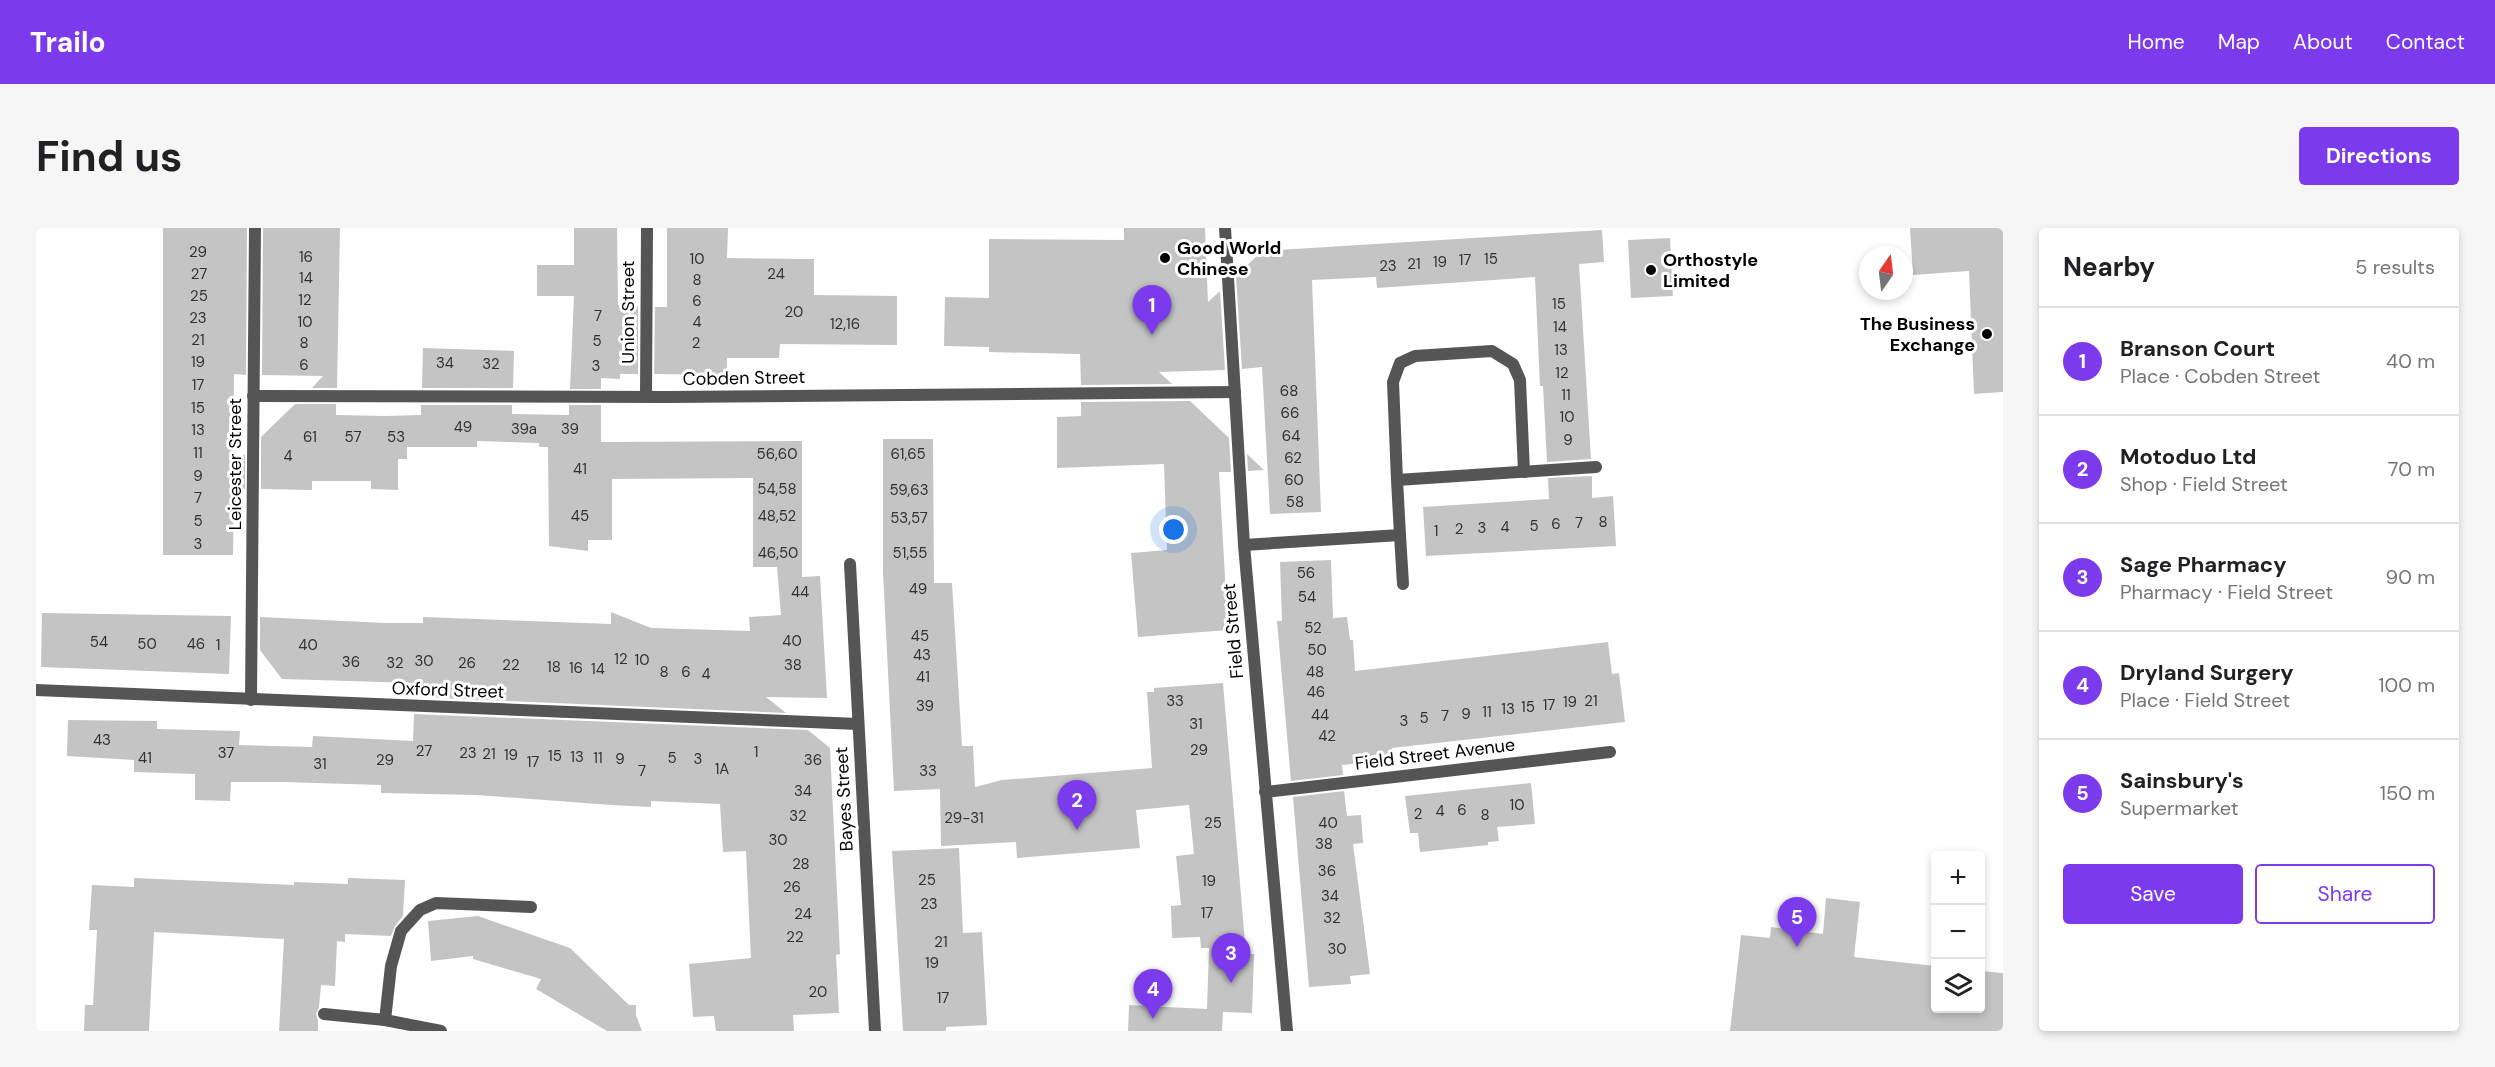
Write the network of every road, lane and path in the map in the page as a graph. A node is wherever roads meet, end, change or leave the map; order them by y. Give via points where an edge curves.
1 (255, 228) edge
2 (646, 228) edge
3 (1225, 228) edge
4 (1235, 392) junction
5 (253, 396) junction
6 (646, 396) junction
7 (1596, 467) dead end
8 (1524, 472) junction
9 (1397, 480) junction
10 (1400, 535) junction
11 (1244, 545) junction
12 (850, 564) dead end
13 (1403, 584) dead end
14 (36, 690) edge
15 (251, 700) junction
16 (858, 724) junction
17 (1610, 752) dead end
18 (1265, 792) junction
19 (531, 907) dead end
20 (324, 1014) dead end
21 (385, 1020) junction
22 (441, 1031) edge
23 (875, 1031) edge
24 (1287, 1031) edge

1 - 5 street, Leicester Street
2 - 6 street, Union Street
3 - 4 street, Field Street
4 - 6 street, Cobden Street
4 - 11 street, Field Street
5 - 6 street, Cobden Street
5 - 15 street, Leicester Street
7 - 8 street
8 - 9 street
8 - 9 street via 1520,380 1513,364 1492,351 1426,355 1400,363 1393,382
9 - 10 street
10 - 11 street
10 - 13 street
11 - 18 street, Field Street
12 - 16 street, Bayes Street
14 - 15 street, Oxford Street
15 - 16 street, Oxford Street
16 - 23 street, Bayes Street
17 - 18 street, Field Street Avenue
18 - 24 street, Field Street
19 - 21 street via 436,903 420,910 401,931 391,966
20 - 21 street
21 - 22 street

